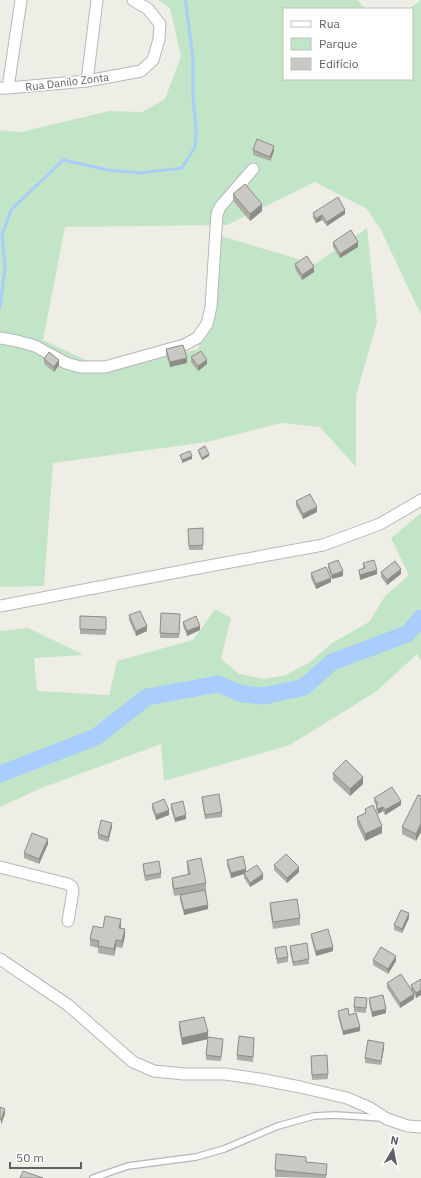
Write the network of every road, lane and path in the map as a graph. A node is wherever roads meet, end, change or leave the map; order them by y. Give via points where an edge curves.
1 (21, 0) edge
2 (98, 0) edge
3 (133, 0) edge
4 (87, 81) junction
5 (4, 88) edge
6 (253, 170) dead end
7 (0, 338) edge
8 (421, 500) edge
9 (0, 606) edge
10 (0, 867) edge
11 (68, 921) dead end
12 (0, 959) edge
13 (387, 1119) junction
14 (421, 1127) edge
15 (93, 1178) edge

1 - 5 street
2 - 4 street
3 - 4 street, Rua Danilo Zonta via 148,9 160,24 153,60 141,71
4 - 5 street, Rua Danilo Zonta
6 - 7 street via 220,207 217,214 211,306 208,324 198,338 184,345 105,367 80,367 66,363 35,346
8 - 9 street via 380,524 323,545
10 - 11 street via 72,887
12 - 13 street via 68,1005 133,1062 154,1071 226,1074 259,1079 347,1098
13 - 14 street via 408,1126
13 - 15 lane via 314,1116 278,1126 224,1149 196,1157 128,1166

